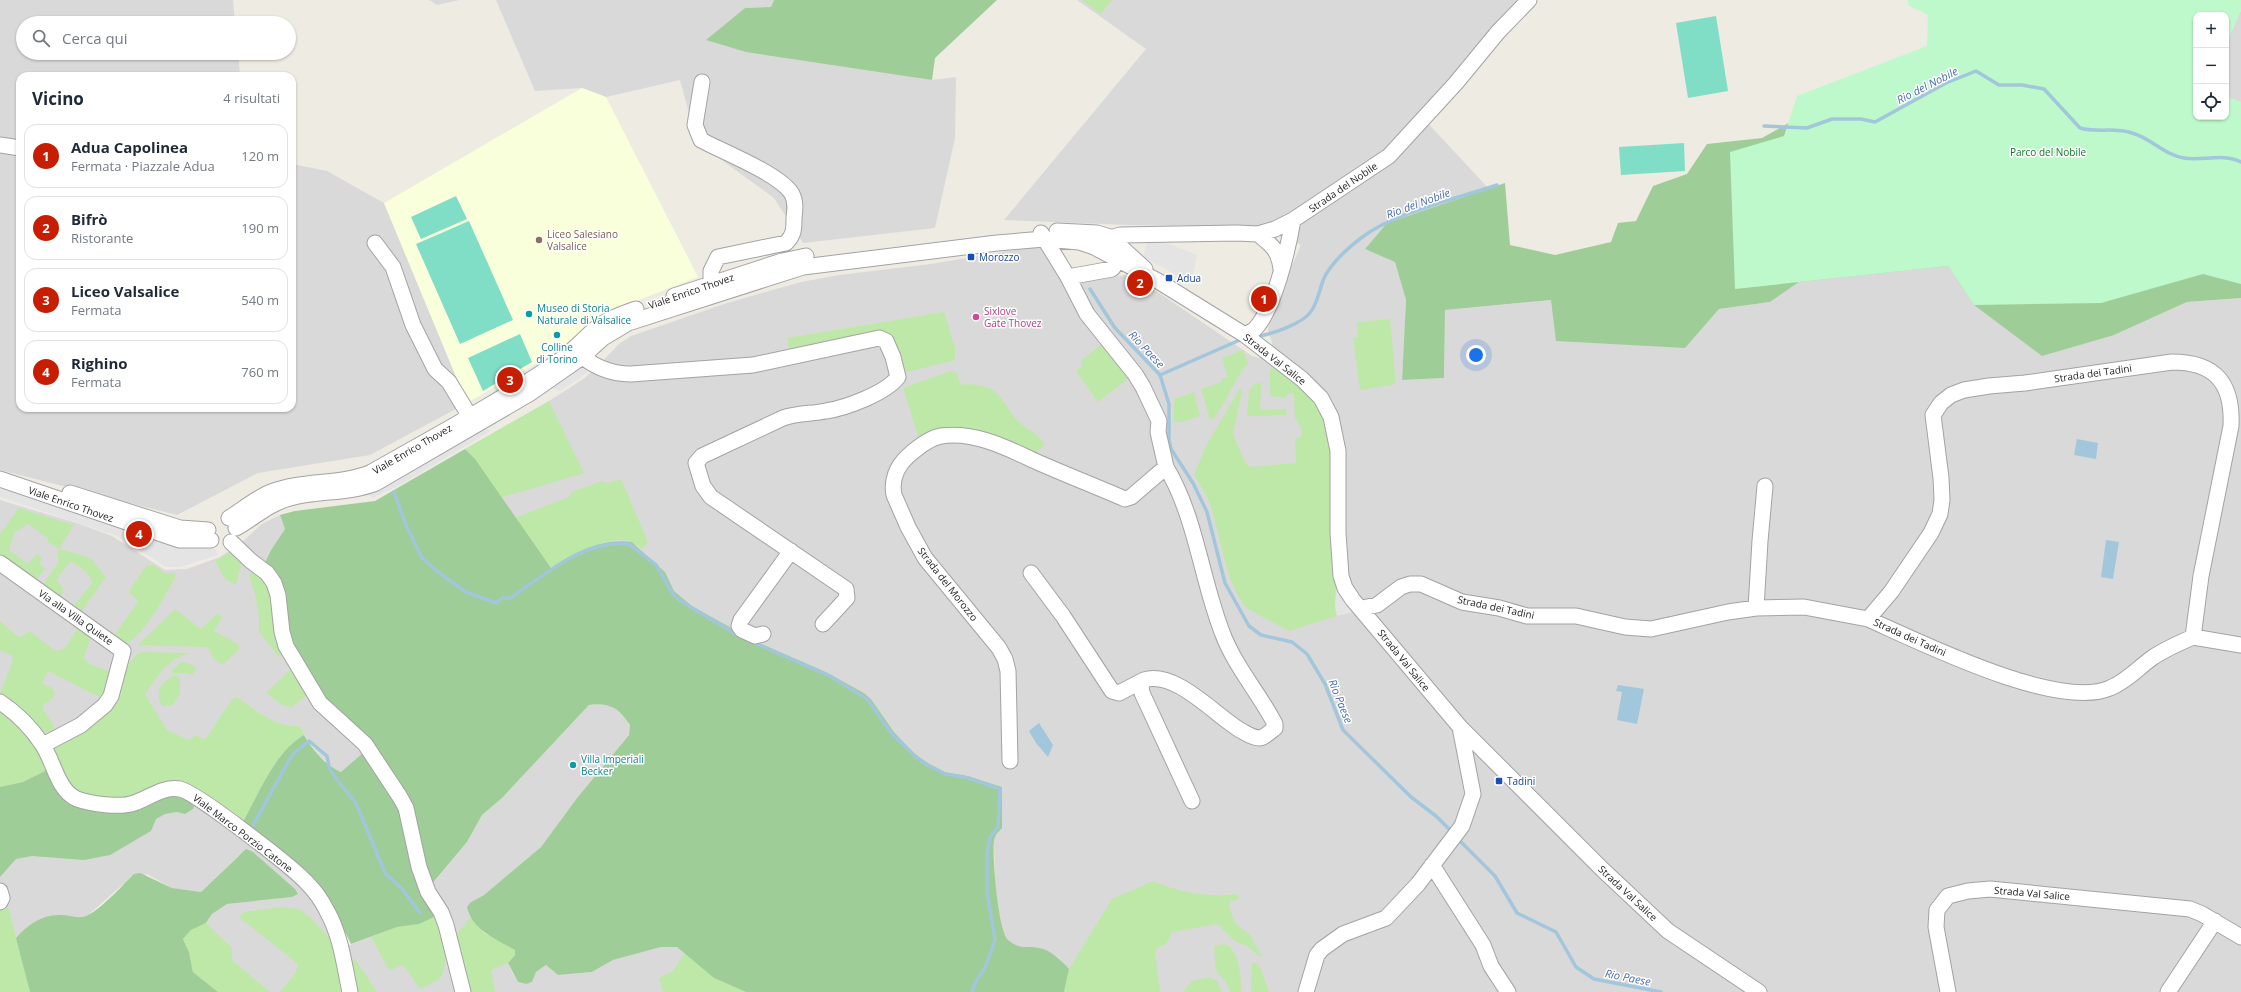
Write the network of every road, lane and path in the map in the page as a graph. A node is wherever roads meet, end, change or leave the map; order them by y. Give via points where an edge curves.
1 (1529, 0) edge
2 (702, 82) dead end
3 (0, 145) edge
4 (16, 147) edge
5 (1293, 220) junction
6 (1258, 234) junction
7 (1042, 235) junction
8 (1110, 237) junction
9 (375, 243) dead end
10 (1094, 247) junction
11 (1120, 260) junction
12 (1281, 272) junction
13 (1068, 277) junction
14 (1158, 281) junction
15 (711, 289) junction
16 (1248, 338) junction
17 (578, 353) junction
18 (473, 421) junction
19 (1166, 467) junction
20 (0, 472) edge
21 (0, 479) edge
22 (1765, 486) dead end
23 (232, 529) junction
24 (209, 535) junction
25 (791, 552) junction
26 (0, 563) edge
27 (1031, 573) dead end
28 (1362, 608) junction
29 (1756, 608) junction
30 (1868, 619) junction
31 (823, 624) dead end
32 (763, 634) dead end
33 (2193, 637) junction
34 (2241, 645) edge
35 (1144, 680) junction
36 (0, 702) edge
37 (1460, 727) junction
38 (43, 745) junction
39 (1010, 761) dead end
40 (1192, 801) dead end
41 (1432, 865) junction
42 (0, 891) edge
43 (0, 902) edge
44 (2215, 921) junction
45 (2241, 937) edge
46 (350, 992) edge
47 (463, 992) edge
48 (1306, 992) edge
49 (1508, 992) edge
50 (1759, 992) edge
51 (1948, 992) edge
52 (2168, 992) edge

1 - 5 street, Strada del Nobile via 1389,156
2 - 15 street via 695,124 701,140 779,181 792,195 795,206 794,232 786,243 718,257 711,271
3 - 4 street
5 - 6 street, Strada del Nobile
5 - 12 street
6 - 8 street, Strada del Nobile
6 - 12 street via 1275,247 1280,257
7 - 8 street, Viale Enrico Thovez via 1080,232
7 - 10 street, Viale Enrico Thovez
7 - 13 street
7 - 15 street, Viale Enrico Thovez via 803,267
8 - 10 street
8 - 14 street, Strada Val Salice
9 - 18 street via 393,268 413,324 435,369 448,382
10 - 11 street, Viale Enrico Thovez
11 - 13 street via 1112,269
11 - 14 street, Strada Val Salice via 1132,269
12 - 16 street via 1268,308
13 - 19 street via 1087,314 1135,374 1142,387 1158,421
14 - 16 street, Strada Val Salice
15 - 17 street, Viale Enrico Thovez via 614,317 596,328
16 - 28 street, Strada Val Salice via 1302,379 1321,398 1331,417 1338,451 1341,576 1345,588
17 - 18 street, Viale Enrico Thovez
17 - 25 street via 615,374 631,374 753,365 879,338 886,341 894,357 898,377 887,387 838,409 794,414 783,418 702,456 696,463 703,486 711,497
18 - 23 street, Viale Enrico Thovez via 376,483 362,488 291,498
19 - 35 street via 1183,500 1222,633 1268,710 1275,728 1260,738 1252,737 1176,684 1161,678
19 - 39 street, Strada del Morozzo via 1127,499 1009,448 977,439 942,436 926,442 898,468 892,486 894,494 921,552 999,648 1005,659 1008,671
20 - 24 street, Viale Enrico Thovez
21 - 24 street, Viale Enrico Thovez via 179,540
22 - 29 street
23 - 24 street via 222,545
23 - 24 street via 217,517 210,522
23 - 47 street via 251,562 267,573 274,583 286,646 320,703 365,744 406,808 419,867 428,892 446,925
25 - 31 street via 846,589 847,598
25 - 32 street via 741,620 739,626 742,630 755,636
26 - 38 street, Via alla Villa Quiete via 123,651 111,696 105,705 81,725
27 - 35 street via 1063,616 1112,691 1119,693
28 - 29 street, Strada dei Tadini via 1377,605 1401,587 1421,584 1462,602 1527,616 1576,616 1625,627 1651,629
28 - 37 street, Strada Val Salice
29 - 30 street, Strada dei Tadini via 1804,607
30 - 33 street, Strada dei Tadini via 1937,650 2012,679 2049,689 2083,694 2110,688 2132,675 2152,658
30 - 33 street, Strada dei Tadini via 1891,592 1931,533 1940,514 1941,478 1933,415 1941,403 1951,395 1988,386 2172,362 2190,362 2208,368 2220,378 2228,392 2232,407 2231,426 2201,576
33 - 34 street
35 - 40 street via 1141,686 1142,693
36 - 38 street, Viale Marco Porzio Catone via 22,718
37 - 41 street via 1473,794 1462,826
37 - 50 street, Strada Val Salice via 1528,797 1668,931
38 - 46 street, Viale Marco Porzio Catone via 64,788 78,799 122,805 134,803 162,790 184,790 203,801 303,878 318,896 334,924
41 - 48 street via 1386,918 1343,934 1322,949 1317,955
41 - 49 street via 1483,945 1491,966
42 - 43 street
44 - 45 street, Strada Val Salice
44 - 51 street, Strada Val Salice via 2190,909 2153,904 1990,889 1948,896 1937,910 1936,926
44 - 52 street

